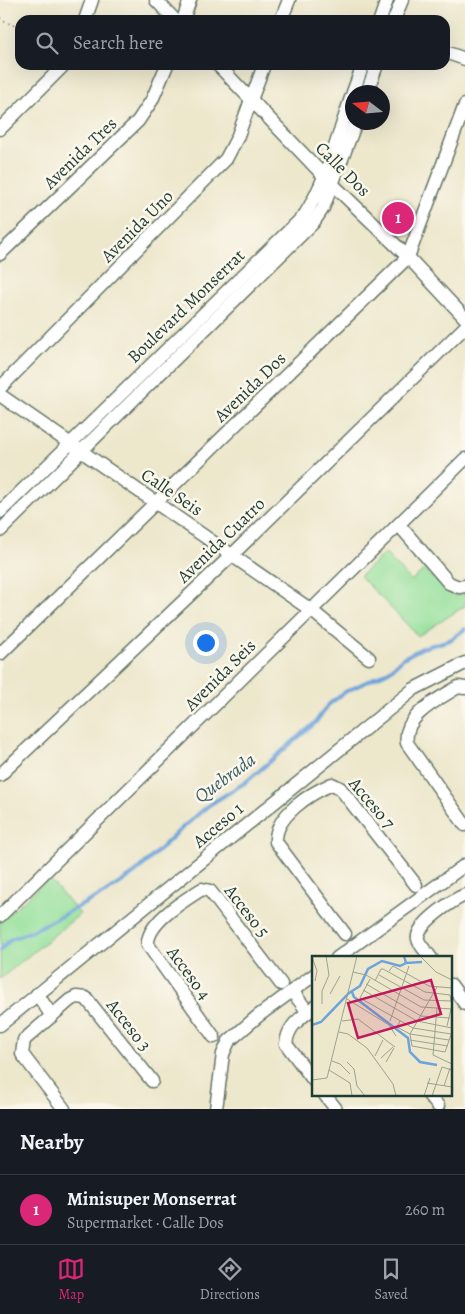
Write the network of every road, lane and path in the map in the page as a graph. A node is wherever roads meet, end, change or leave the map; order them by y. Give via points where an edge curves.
1 (92, 0) edge
2 (156, 0) edge
3 (190, 0) edge
4 (289, 0) edge
5 (387, 0) edge
6 (402, 0) edge
7 (87, 15) edge
8 (170, 15) edge
9 (185, 15) edge
10 (283, 15) edge
11 (382, 15) edge
12 (396, 15) edge
13 (0, 18) edge
14 (15, 26) edge
15 (450, 54) edge
16 (465, 59) edge
17 (59, 70) edge
18 (165, 70) edge
19 (223, 70) edge
20 (262, 70) edge
21 (361, 70) edge
22 (375, 70) edge
23 (356, 85) edge
24 (370, 85) edge
25 (251, 100) junction
26 (465, 106) edge
27 (345, 122) edge
28 (0, 129) edge
29 (352, 130) edge
30 (328, 180) junction
31 (0, 254) edge
32 (408, 257) junction
33 (465, 318) edge
34 (465, 328) edge
35 (0, 388) edge
36 (0, 395) edge
37 (70, 444) junction
38 (81, 452) junction
39 (465, 459) edge
40 (156, 502) junction
41 (0, 512) edge
42 (399, 525) junction
43 (0, 531) edge
44 (232, 555) junction
45 (462, 586) edge
46 (311, 610) junction
47 (0, 654) edge
48 (369, 658) dead end
49 (465, 663) edge
50 (465, 688) edge
51 (414, 689) junction
52 (428, 706) junction
53 (0, 775) edge
54 (287, 791) junction
55 (298, 805) junction
56 (465, 825) edge
57 (465, 865) edge
58 (416, 885) dead end
59 (430, 891) junction
60 (165, 892) junction
61 (465, 895) edge
62 (176, 906) junction
63 (443, 909) junction
64 (0, 916) edge
65 (345, 934) dead end
66 (340, 956) edge
67 (430, 956) edge
68 (312, 976) edge
69 (452, 986) edge
70 (287, 987) junction
71 (37, 994) junction
72 (465, 1004) edge
73 (311, 1010) edge
74 (52, 1016) junction
75 (0, 1025) edge
76 (214, 1037) dead end
77 (312, 1078) edge
78 (152, 1081) dead end
79 (326, 1096) edge
80 (430, 1096) edge
81 (438, 1106) dead end
82 (64, 1109) edge
83 (216, 1109) edge
84 (336, 1109) edge

1 - 7 street
2 - 8 street
3 - 9 street
4 - 10 street
5 - 11 street
6 - 12 street
13 - 14 path
15 - 16 street
17 - 28 street
18 - 31 street, Avenida Tres via 152,100 138,121
19 - 25 street, Calle Dos
20 - 25 street, Avenida Uno
21 - 23 street, Boulevard Monserrat
22 - 24 street
25 - 30 street, Calle Dos
25 - 35 street, Avenida Uno via 226,159
26 - 32 street, Avenida Dos
27 - 30 street, Boulevard Monserrat
29 - 30 street, Boulevard Monserrat
30 - 32 street, Calle Dos
30 - 37 street, Boulevard Monserrat via 304,216
30 - 38 street, Boulevard Monserrat via 323,208 313,223
32 - 33 street, Calle Dos
32 - 40 street, Avenida Dos
34 - 44 street, Avenida Cuatro
36 - 37 street, Calle Seis
37 - 38 street, Calle Seis
37 - 41 street, Boulevard Monserrat
38 - 40 street, Calle Seis
38 - 43 street, Boulevard Monserrat
39 - 42 street, Avenida Seis
40 - 44 street, Calle Seis
40 - 47 street, Avenida Dos
42 - 45 street via 449,583
42 - 46 street, Avenida Seis
44 - 46 street, Calle Seis
44 - 53 street, Avenida Cuatro
46 - 48 street, Calle Seis
46 - 64 street, Avenida Seis
49 - 51 street, Acceso 1
50 - 52 street via 458,687
51 - 52 street
51 - 54 street, Acceso 1
52 - 56 street via 408,726 405,734 407,743
54 - 55 street
54 - 60 street, Acceso 1
55 - 58 street, Acceso 7 via 332,784 340,788
55 - 65 street, Acceso 7 via 278,827 276,842
57 - 59 street
59 - 63 street
59 - 66 street
60 - 62 street
60 - 71 street, Acceso 1
61 - 63 street
62 - 70 street, Acceso 5 via 202,889 210,892
62 - 76 street, Acceso 4 via 150,931 148,945
63 - 67 street via 418,932 418,940
68 - 70 street
69 - 72 street
70 - 73 street
70 - 83 street via 229,1041 223,1054
71 - 74 street
71 - 75 street, Acceso 1
73 - 77 street via 293,1024 287,1033 286,1044
74 - 78 street, Acceso 3 via 70,1000 86,998
74 - 82 street via 24,1040 22,1054
79 - 84 street
80 - 81 street

